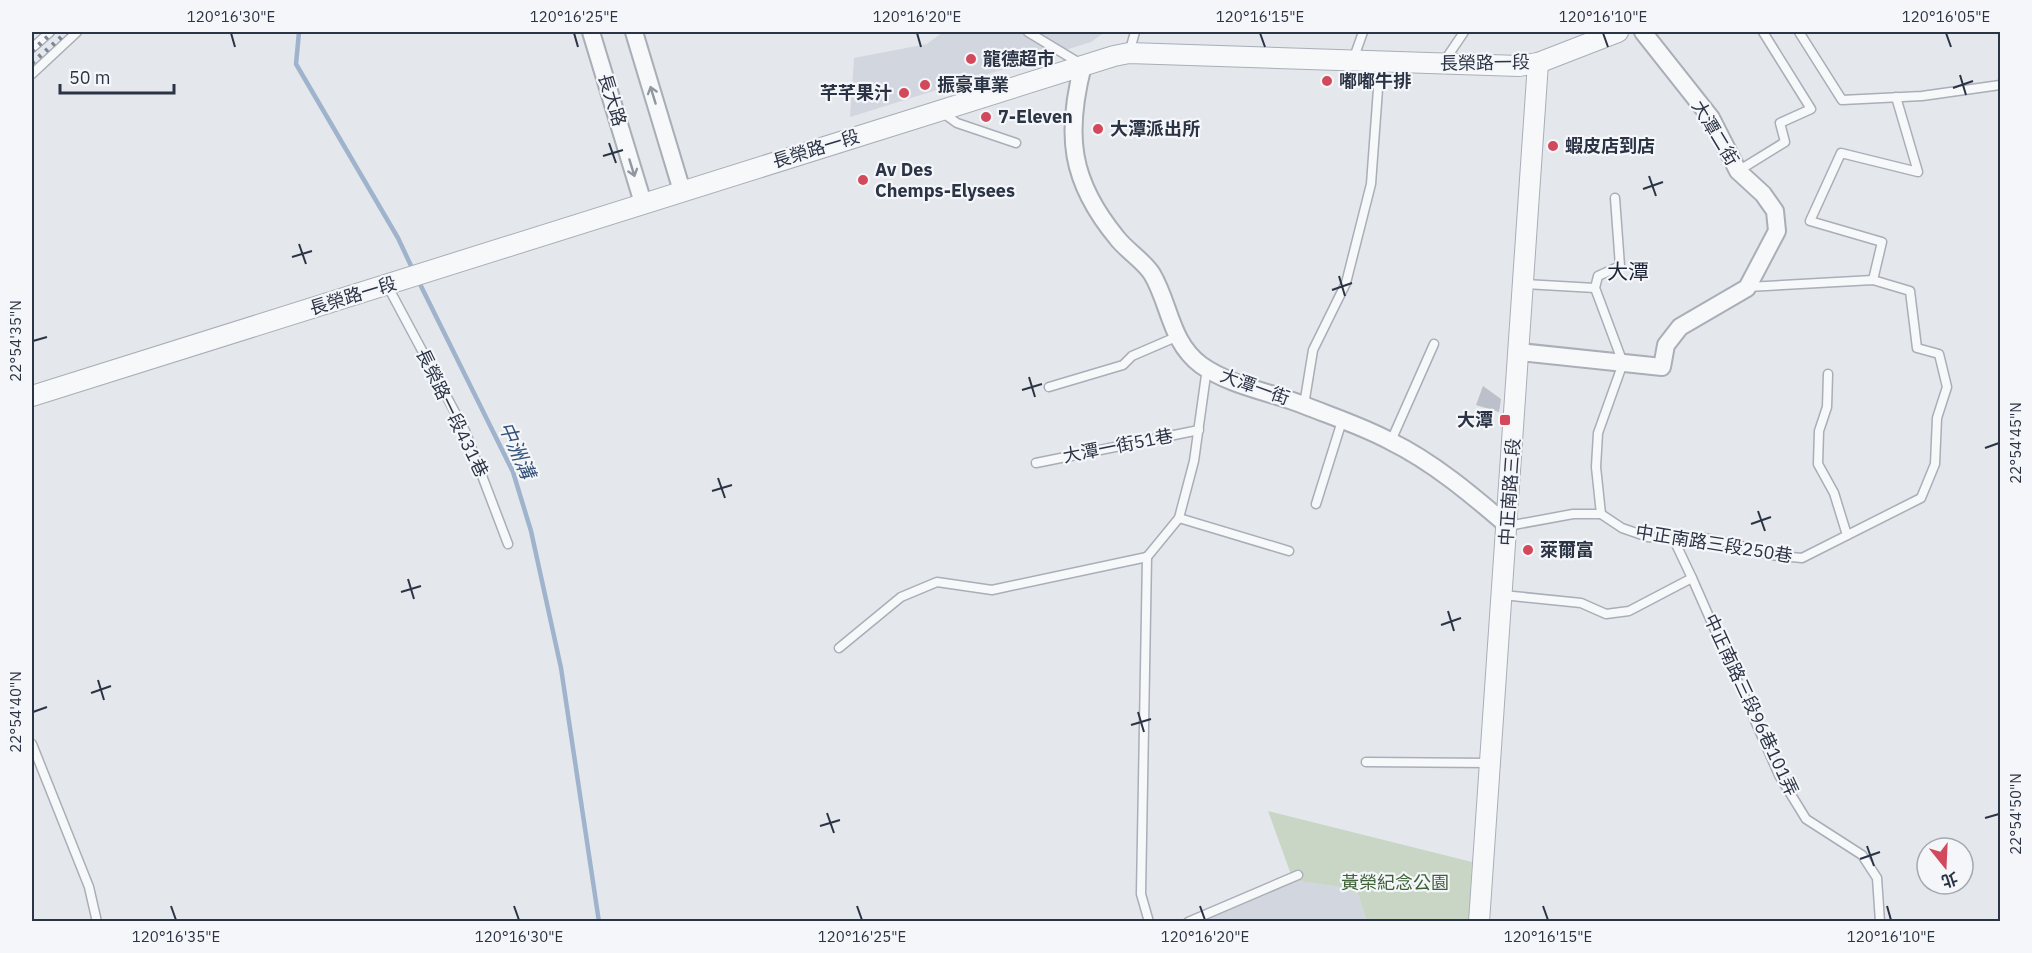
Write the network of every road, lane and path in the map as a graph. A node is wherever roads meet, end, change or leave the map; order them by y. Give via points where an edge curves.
1 (50, 32) edge
2 (77, 32) edge
3 (591, 32) edge
4 (634, 32) edge
5 (1028, 32) edge
6 (1135, 32) edge
7 (1363, 32) edge
8 (1464, 32) edge
9 (1618, 32) edge
10 (1643, 32) edge
11 (1763, 32) edge
12 (1799, 32) edge
13 (32, 48) edge
14 (1129, 53) junction
15 (1353, 60) junction
16 (1380, 61) junction
17 (1538, 63) junction
18 (1443, 64) junction
19 (1083, 65) junction
20 (32, 74) edge
21 (2001, 85) edge
22 (1896, 97) junction
23 (940, 111) junction
24 (1016, 143) dead end
25 (1738, 171) junction
26 (682, 191) junction
27 (1615, 198) dead end
28 (643, 203) junction
29 (1873, 280) junction
30 (1525, 284) junction
31 (387, 285) junction
32 (1595, 288) junction
33 (1747, 288) junction
34 (1176, 337) junction
35 (1434, 344) dead end
36 (1520, 352) junction
37 (1623, 363) junction
38 (1207, 368) junction
39 (1828, 374) dead end
40 (1049, 387) dead end
41 (32, 396) edge
42 (1304, 405) junction
43 (1342, 421) junction
44 (1199, 430) junction
45 (1391, 441) junction
46 (1036, 462) dead end
47 (1316, 504) dead end
48 (1601, 514) junction
49 (1179, 518) junction
50 (1508, 525) junction
51 (1847, 535) junction
52 (1674, 540) junction
53 (508, 544) dead end
54 (1289, 551) dead end
55 (1147, 557) junction
56 (1692, 578) junction
57 (1503, 596) junction
58 (839, 648) dead end
59 (32, 744) edge
60 (1366, 762) dead end
61 (1490, 763) junction
62 (1298, 875) dead end
63 (98, 921) edge
64 (1149, 921) edge
65 (1188, 921) edge
66 (1479, 921) edge
67 (1880, 921) edge

1 - 13 lane
2 - 20 lane
3 -> 28 street, 長大路
26 -> 4 street
5 - 19 lane
6 - 14 lane
7 - 15 lane
8 - 18 lane
9 - 17 street, 長榮路一段
10 - 25 street, 大潭二街 via 1711,118
11 - 25 lane via 1811,109 1779,123 1785,142
12 - 22 lane via 1842,100
14 - 15 street, 長榮路一段
14 - 19 street, 長榮路一段
15 - 16 street, 長榮路一段
16 - 18 street, 長榮路一段
16 - 42 lane via 1371,184 1346,283 1313,350
17 - 18 street, 長榮路一段
17 - 30 street, 中正南路三段
19 - 23 street, 長榮路一段
19 - 34 street, 大潭一街 via 1072,121 1074,154 1085,188 1097,214 1151,273
21 - 22 lane
22 - 29 lane via 1918,172 1841,153 1810,221 1882,242
23 - 24 lane via 957,123
23 - 26 street, 長榮路一段
25 - 33 street, 大潭二街 via 1775,211 1777,231
26 - 28 street, 長榮路一段
27 - 32 lane via 1620,266 1598,276
28 - 31 street, 長榮路一段
29 - 33 lane
29 - 51 lane, 中正南路三段250巷 via 1910,291 1917,348 1939,354 1947,387 1937,418 1935,464 1921,498
30 - 32 lane
30 - 36 street, 中正南路三段
31 - 41 street, 長榮路一段
31 - 53 lane, 長榮路一段431巷 via 465,431
32 - 37 lane
33 - 37 street via 1680,327 1666,345 1662,367
34 - 38 street, 大潭一街
34 - 40 lane via 1132,356 1123,365
35 - 45 lane
36 - 37 street
36 - 50 street, 中正南路三段
37 - 48 lane via 1598,433 1596,467
38 - 42 street, 大潭一街 via 1232,382
38 - 44 lane, 大潭一街51巷
39 - 51 lane via 1818,464
42 - 43 street, 大潭一街
43 - 45 street, 大潭一街
43 - 47 lane
44 - 46 lane, 大潭一街51巷
44 - 49 lane, 大潭一街51巷
45 - 50 street, 大潭一街 via 1462,488
48 - 50 lane via 1573,514
48 - 52 lane, 中正南路三段250巷 via 1622,528
49 - 54 lane
49 - 55 lane, 大潭一街51巷
50 - 57 street, 中正南路三段
51 - 52 lane, 中正南路三段250巷 via 1802,558 1770,555 1704,538
52 - 56 lane, 中正南路三段96巷101弄
55 - 58 lane via 993,590 937,582 901,597
55 - 64 lane via 1141,894
56 - 57 lane via 1629,611 1606,614 1581,603
56 - 67 lane, 中正南路三段96巷101弄 via 1779,775 1806,819 1862,855 1877,878
57 - 61 street, 中正南路三段
59 - 63 lane via 89,887
60 - 61 lane
61 - 66 street, 中正南路三段
62 - 65 lane

